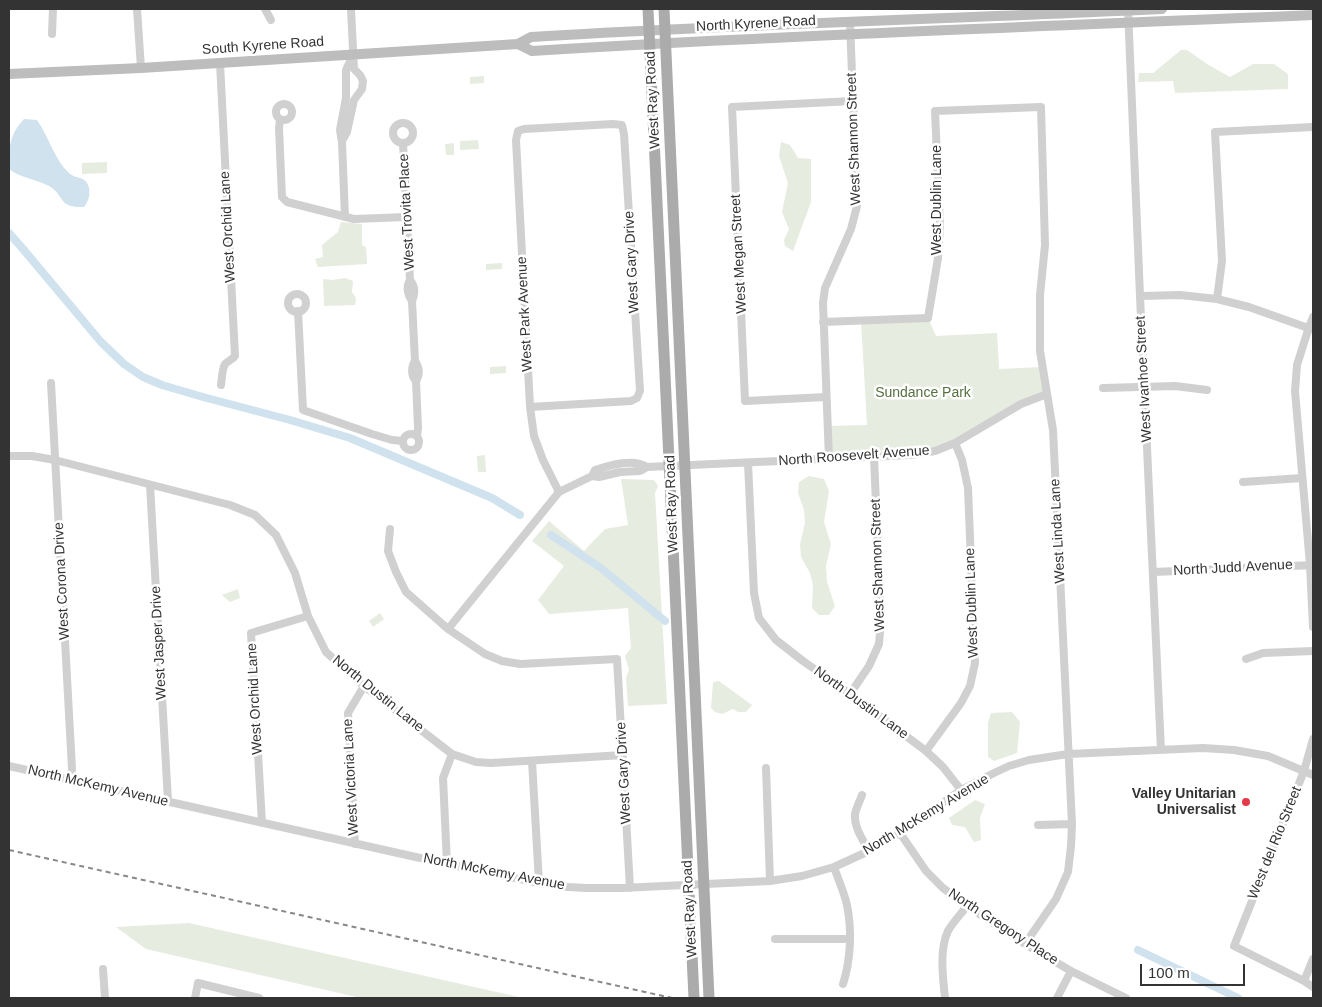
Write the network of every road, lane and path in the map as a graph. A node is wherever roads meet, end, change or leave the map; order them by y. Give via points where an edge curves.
1 (53, 9) edge
2 (137, 9) edge
3 (265, 9) edge
4 (351, 9) edge
5 (648, 9) edge
6 (664, 9) edge
7 (1162, 9) edge
8 (1128, 10) edge
9 (1313, 15) edge
10 (271, 20) dead end
11 (850, 22) junction
12 (1129, 23) junction
13 (665, 30) junction
14 (649, 31) junction
15 (52, 34) dead end
16 (850, 34) junction
17 (666, 42) junction
18 (650, 43) junction
19 (518, 44) junction
20 (353, 54) junction
21 (220, 62) junction
22 (141, 68) junction
23 (9, 74) edge
24 (853, 101) junction
25 (935, 111) joint
26 (280, 120) dead end
27 (1313, 127) edge
28 (518, 131) joint
29 (342, 142) junction
30 (403, 143) dead end
31 (345, 217) junction
32 (406, 217) junction
33 (1140, 296) junction
34 (1217, 299) junction
35 (298, 312) dead end
36 (1313, 317) edge
37 (823, 322) junction
38 (1311, 328) edge
39 (51, 383) dead end
40 (221, 386) dead end
41 (1145, 386) junction
42 (1103, 388) dead end
43 (1207, 390) dead end
44 (1047, 394) junction
45 (826, 397) junction
46 (530, 407) junction
47 (416, 436) junction
48 (404, 441) junction
49 (955, 444) junction
50 (9, 456) edge
51 (874, 457) junction
52 (829, 459) junction
53 (55, 460) junction
54 (748, 463) junction
55 (670, 466) junction
56 (686, 466) junction
57 (1302, 478) junction
58 (1243, 482) dead end
59 (150, 485) junction
60 (559, 492) junction
61 (390, 529) dead end
62 (1312, 565) edge
63 (1154, 572) junction
64 (308, 616) junction
65 (1313, 627) edge
66 (448, 629) junction
67 (1313, 650) edge
68 (1246, 659) dead end
69 (364, 686) junction
70 (850, 694) junction
71 (1313, 739) edge
72 (1161, 750) junction
73 (926, 751) junction
74 (452, 754) junction
75 (1068, 754) junction
76 (623, 755) junction
77 (532, 761) junction
78 (9, 766) edge
79 (766, 768) dead end
80 (1304, 771) junction
81 (1313, 775) edge
82 (70, 780) junction
83 (961, 790) junction
84 (862, 795) dead end
85 (168, 802) junction
86 (262, 823) junction
87 (1072, 824) junction
88 (1038, 826) dead end
89 (900, 833) junction
90 (355, 844) junction
91 (869, 851) junction
92 (447, 864) junction
93 (834, 867) junction
94 (770, 881) junction
95 (539, 883) junction
96 (704, 884) junction
97 (689, 885) junction
98 (630, 888) junction
99 (967, 906) junction
100 (774, 938) dead end
101 (850, 939) junction
102 (1025, 944) junction
103 (1313, 959) edge
104 (102, 969) dead end
105 (1071, 971) junction
106 (1304, 982) junction
107 (843, 984) dead end
108 (1313, 988) edge
109 (105, 998) edge
110 (195, 998) edge
111 (259, 998) edge
112 (694, 998) edge
113 (709, 998) edge
114 (945, 998) edge
115 (1057, 998) edge
116 (1126, 998) edge

1 - 15 street
2 - 22 street
3 - 10 street
4 - 20 street
5 - 14 main road, West Ray Road
6 - 13 main road, West Ray Road
7 - 8 main road, North Kyrene Road
8 - 11 main road, North Kyrene Road
8 - 12 street, West Ivanhoe Street
9 - 12 main road, North Kyrene Road
11 - 13 main road, North Kyrene Road
11 - 16 street, West Shannon Street
12 - 16 main road, North Kyrene Road
12 - 33 street, West Ivanhoe Street
13 - 14 main road, South Kyrene Road
13 - 17 main road, West Ray Road
14 - 18 main road, West Ray Road
14 - 19 main road, South Kyrene Road via 531,37
16 - 17 main road, North Kyrene Road
16 - 24 street, West Shannon Street
17 - 18 main road, North Kyrene Road
17 - 56 main road, West Ray Road
18 - 19 main road, South Kyrene Road via 532,51
18 - 55 main road, West Ray Road
19 - 20 main road, South Kyrene Road
20 - 21 main road, South Kyrene Road
20 - 29 street via 346,70 346,98 340,130
20 - 29 street via 354,69 363,82 354,100
21 - 22 main road, South Kyrene Road
21 - 40 street, West Orchid Lane via 235,356 224,367
22 - 23 main road, South Kyrene Road
24 - 37 street, West Shannon Street via 857,206 851,230 825,288
24 - 45 street, West Megan Street via 732,107 746,401
25 - 37 street, West Dublin Lane via 940,226 928,318
25 - 44 street, West Linda Lane via 1041,107 1045,245 1040,296 1040,351
26 - 31 street via 282,197 287,202
27 - 34 street via 1215,132 1222,262
28 - 46 street, West Park Avenue
28 - 46 street, West Gary Drive via 622,125 640,391 631,401
29 - 31 street
30 - 32 street, West Trovita Place
31 - 32 street
32 - 47 street, West Trovita Place via 410,280 414,285 415,361 412,377 416,381
33 - 34 street via 1180,295
33 - 41 street, West Ivanhoe Street
34 - 38 street
35 - 48 street via 303,410 372,434
36 - 38 street
37 - 45 street, West Shannon Street
38 - 57 street via 1297,365 1295,391
39 - 53 street, West Corona Drive
41 - 42 street
41 - 43 street
41 - 63 street, West Ivanhoe Street
44 - 49 street, North Roosevelt Avenue via 1020,404
44 - 75 street, West Linda Lane via 1053,430
45 - 52 street, West Shannon Street
46 - 60 street, West Park Avenue via 534,436 542,460
47 - 48 street via 409,434
47 - 48 street via 419,443 414,449 407,448
49 - 51 street, North Roosevelt Avenue via 911,455
49 - 73 street, West Dublin Lane via 968,488 975,663 970,686
50 - 53 street, North Dustin Lane
51 - 52 street, North Roosevelt Avenue
51 - 70 street, West Shannon Street via 881,620 879,644 870,666
52 - 54 street, North Roosevelt Avenue
53 - 59 street, North Dustin Lane
53 - 82 street, West Corona Drive via 72,768
54 - 56 street, North Roosevelt Avenue
54 - 70 street, North Dustin Lane via 754,593 759,618 776,640
55 - 56 street, North Roosevelt Avenue
55 - 60 street, North Roosevelt Avenue via 592,476
55 - 97 main road, West Ray Road
56 - 96 main road, West Ray Road
57 - 58 street
57 - 62 street
59 - 64 street, North Dustin Lane via 230,504 256,515 276,535 295,573
59 - 85 street, West Jasper Drive
60 - 66 street, North Roosevelt Avenue
61 - 66 street via 388,551 406,592
62 - 63 street, North Judd Avenue
62 - 65 street
63 - 72 street, West Ivanhoe Street
64 - 69 street, North Dustin Lane via 326,652
64 - 86 street, West Orchid Lane via 252,634
66 - 76 street, West Gary Drive via 485,654 502,661 520,664 617,659
67 - 68 street via 1263,653
69 - 74 street, North Dustin Lane
69 - 90 street, West Victoria Lane via 348,712
70 - 73 street, North Dustin Lane
71 - 80 street, West del Rio Street
72 - 75 street, North McKemy Avenue
72 - 80 street, North McKemy Avenue via 1234,750 1268,756
73 - 83 street, North Dustin Lane
74 - 77 street, North Dustin Lane via 476,762
74 - 92 street via 443,778
75 - 83 street, North McKemy Avenue via 1009,766
75 - 87 street, West Linda Lane
76 - 77 street, North Dustin Lane
76 - 98 street, West Gary Drive
77 - 95 street
78 - 82 street, North McKemy Avenue
79 - 94 street
80 - 81 street, North McKemy Avenue
80 - 106 street, West del Rio Street via 1234,946
82 - 85 street, North McKemy Avenue
83 - 89 street, North McKemy Avenue
84 - 91 street via 855,812 856,823
85 - 86 street, North McKemy Avenue
86 - 90 street, North McKemy Avenue
87 - 88 street
87 - 102 street, West Linda Lane via 1068,872 1056,899
89 - 91 street, North McKemy Avenue
89 - 99 street, North Gregory Place via 926,872
90 - 92 street, North McKemy Avenue
91 - 93 street, North McKemy Avenue
92 - 95 street, North McKemy Avenue
93 - 94 street, North McKemy Avenue
93 - 101 street via 846,904
94 - 96 street, North McKemy Avenue
95 - 98 street, North McKemy Avenue via 577,888
96 - 97 street, North McKemy Avenue
96 - 113 main road, West Ray Road
97 - 98 street, North McKemy Avenue
97 - 112 main road, West Ray Road
99 - 102 street, North Gregory Place
99 - 114 street via 948,932 943,952
100 - 101 street
101 - 107 street via 848,971
102 - 105 street, North Gregory Place
103 - 106 street
104 - 109 street
105 - 115 street
105 - 116 street, North Gregory Place
106 - 108 street
110 - 111 street via 198,983

